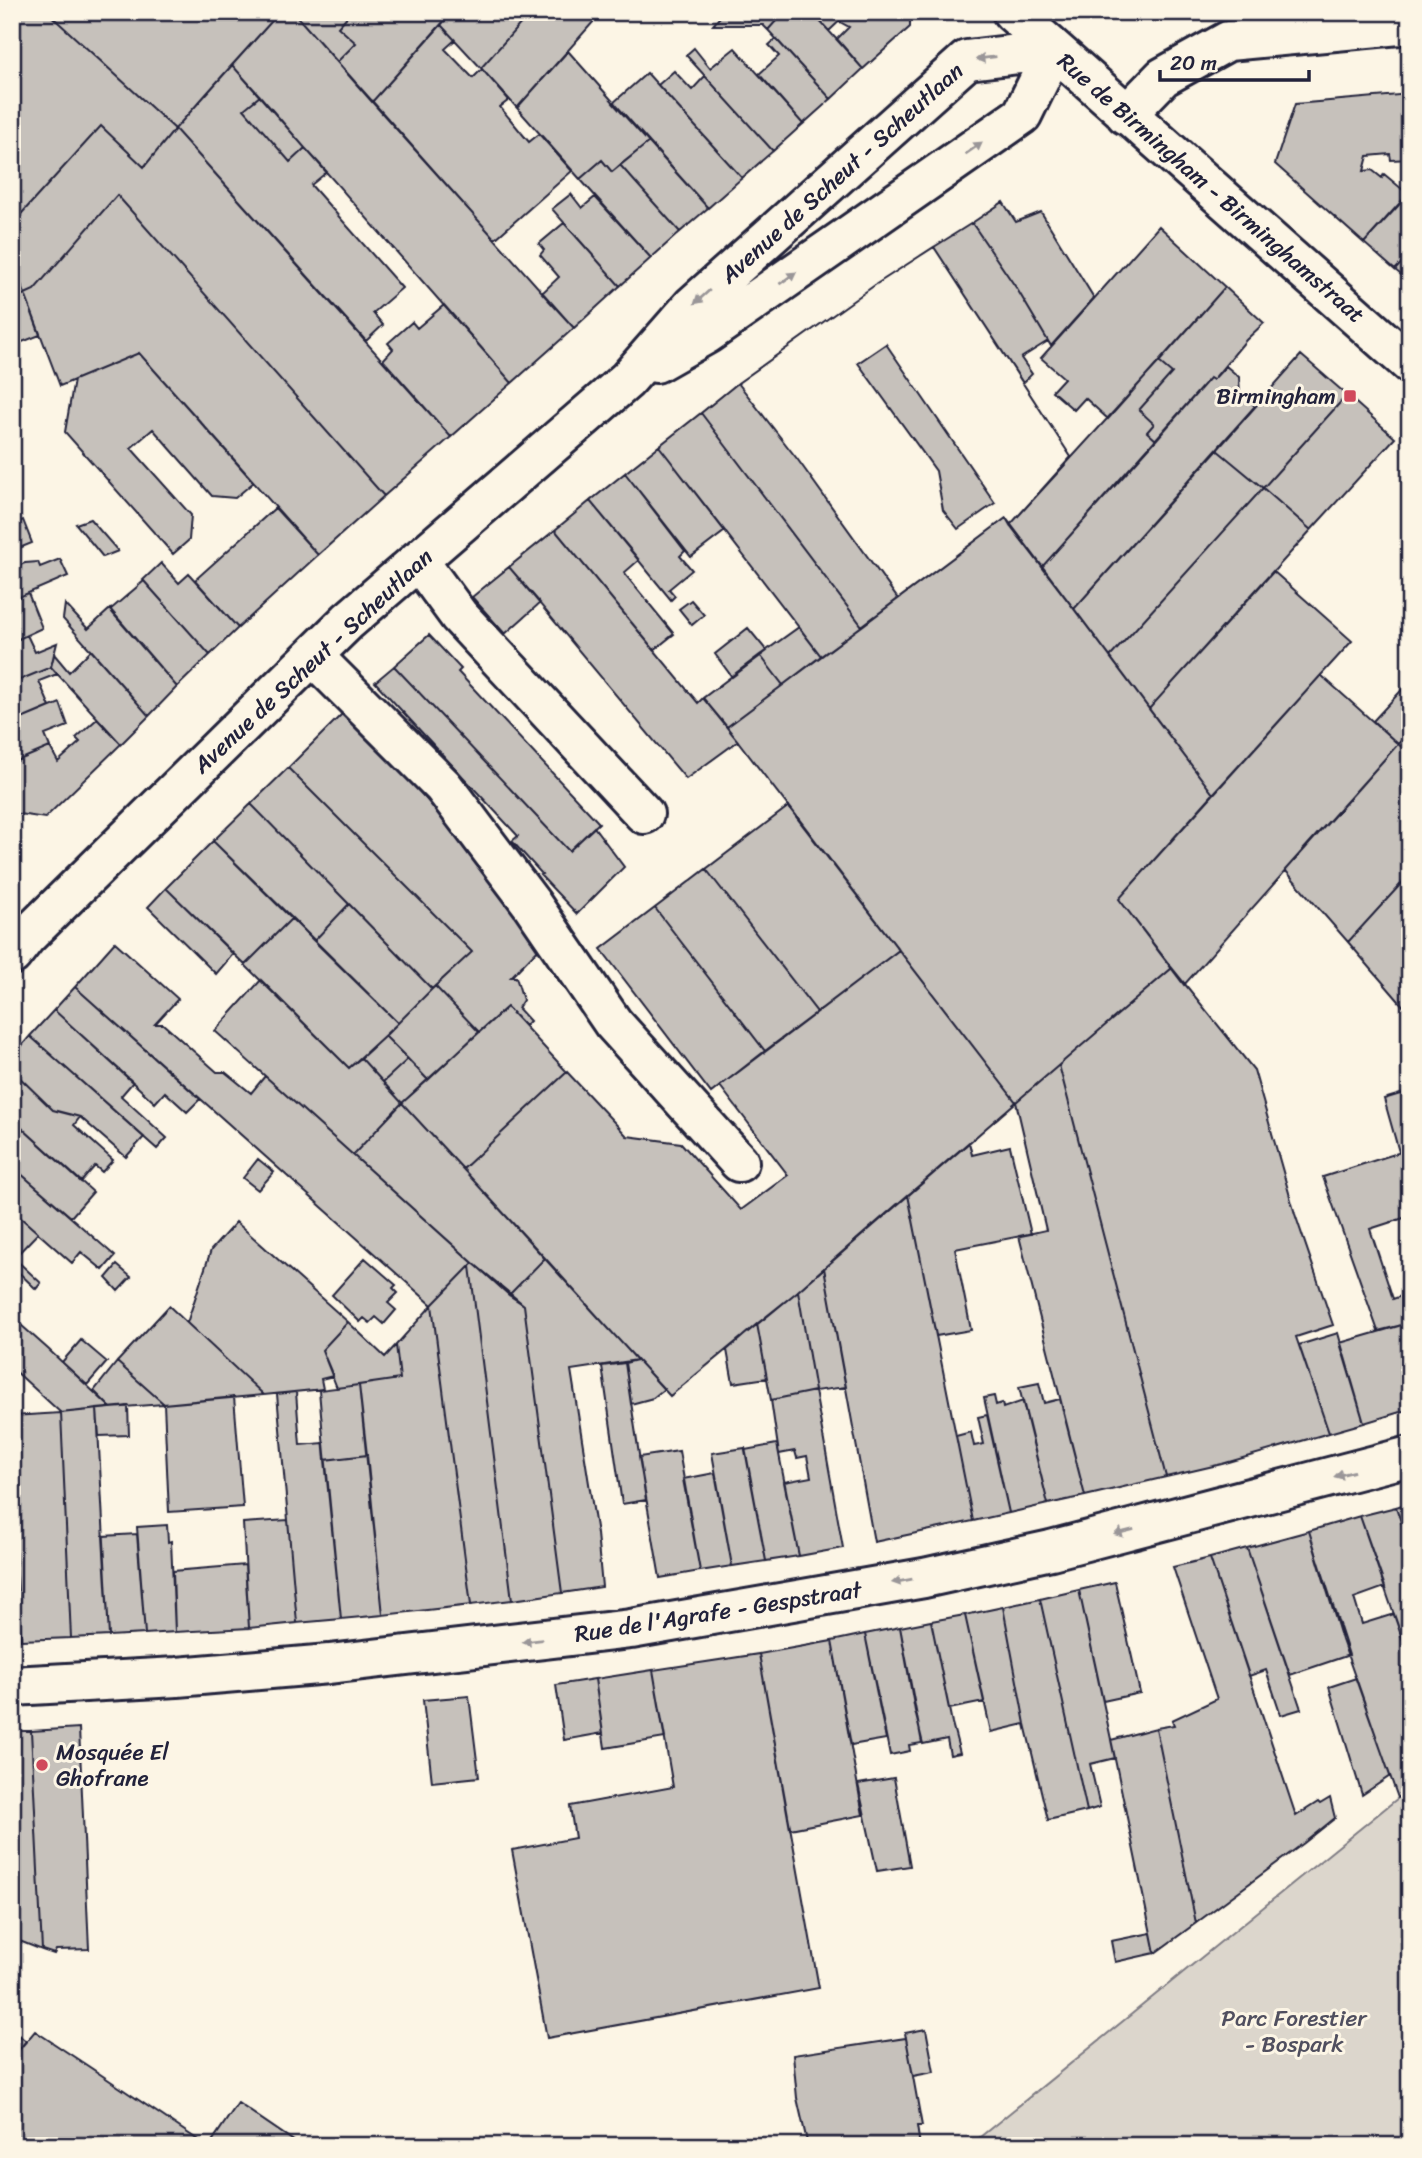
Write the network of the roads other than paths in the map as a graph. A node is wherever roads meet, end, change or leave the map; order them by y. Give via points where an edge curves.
1 (1012, 12) edge
2 (1410, 24) edge
3 (1054, 50) junction
4 (1126, 115) junction
5 (1410, 364) edge
6 (627, 380) junction
7 (418, 561) junction
8 (313, 656) junction
9 (644, 814) dead end
10 (17, 938) edge
11 (739, 1162) dead end
12 (1410, 1456) edge
13 (12, 1686) edge

1 - 3 street, Rue de Birmingham - Birminghamstraat
2 - 4 street via 1228,41 1163,76
3 - 4 street, Rue de Birmingham - Birminghamstraat
6 -> 3 street, Avenue de Scheut - Scheutlaan via 708,334 1022,115
3 -> 6 street, Avenue de Scheut - Scheutlaan via 967,60 692,306
4 - 5 street, Rue de Birmingham - Birminghamstraat
6 - 7 street, Avenue de Scheut - Scheutlaan
7 - 8 street, Avenue de Scheut - Scheutlaan
7 - 9 street via 459,616
8 - 10 street, Avenue de Scheut - Scheutlaan
8 - 11 street via 443,786 613,1023
12 -> 13 street, Rue de l'Agrafe - Gespstraat via 1038,1553 924,1578 631,1629 329,1664

